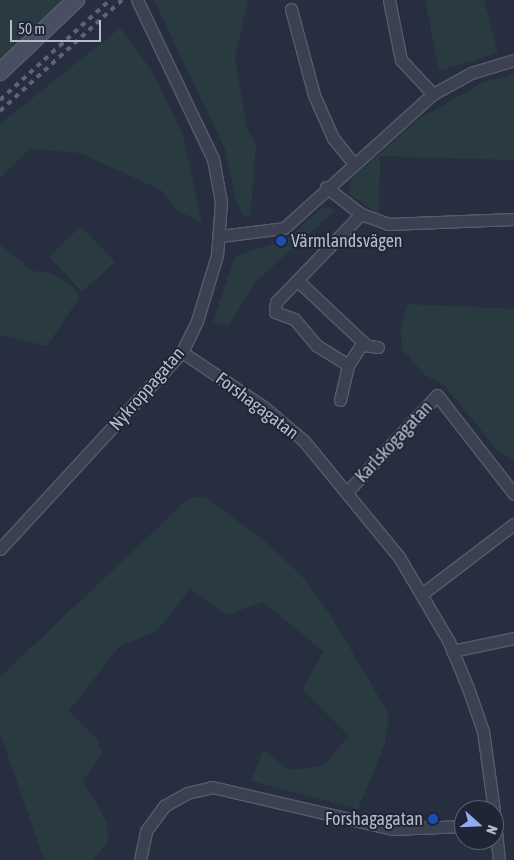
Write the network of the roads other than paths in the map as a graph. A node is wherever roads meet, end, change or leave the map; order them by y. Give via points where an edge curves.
1 (76, 0) edge
2 (138, 0) edge
3 (389, 0) edge
4 (291, 9) dead end
5 (514, 60) edge
6 (0, 72) edge
7 (433, 94) junction
8 (352, 163) junction
9 (326, 187) junction
10 (361, 214) junction
11 (514, 219) edge
12 (220, 236) junction
13 (298, 280) junction
14 (363, 346) junction
15 (378, 347) dead end
16 (182, 352) junction
17 (348, 365) junction
18 (340, 400) dead end
19 (347, 492) junction
20 (514, 494) edge
21 (514, 524) edge
22 (0, 549) edge
23 (422, 594) junction
24 (514, 638) edge
25 (452, 651) junction
26 (492, 800) edge
27 (454, 826) edge
28 (140, 860) edge

1 - 6 main road
2 - 12 street, Nykroppagatan via 213,159 222,202
3 - 7 street via 401,60
4 - 8 street via 314,95 333,138
5 - 7 street via 472,73
7 - 8 street
8 - 9 street
9 - 10 street
9 - 12 street via 284,228
10 - 11 street via 388,224
10 - 13 street
12 - 16 street, Nykroppagatan via 207,293
13 - 14 street
13 - 17 street via 276,302 275,312 294,319 317,346
14 - 15 street
14 - 17 street
16 - 19 street, Forshagagatan via 265,408 304,441
16 - 22 street, Nykroppagatan
17 - 18 street
19 - 20 street, Karlskogagatan via 437,395
19 - 23 street, Forshagagatan
21 - 23 street
23 - 25 street, Forshagagatan
24 - 25 street
25 - 26 street, Forshagagatan via 483,731
27 - 28 street via 392,829 212,787 188,792 164,806 146,831

